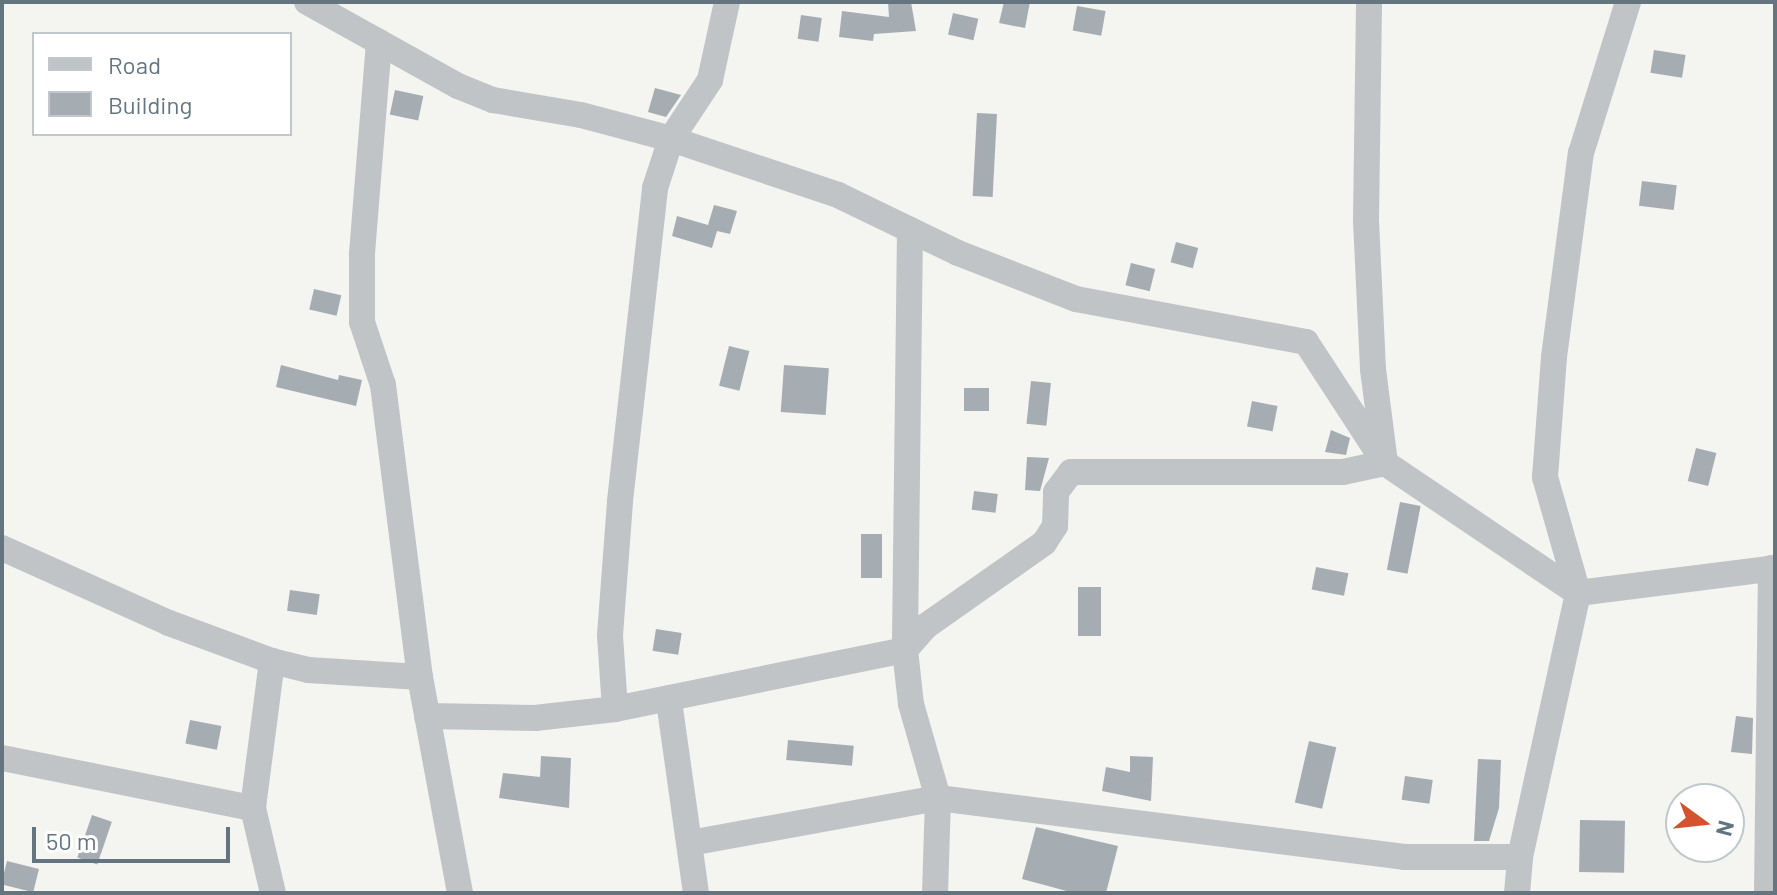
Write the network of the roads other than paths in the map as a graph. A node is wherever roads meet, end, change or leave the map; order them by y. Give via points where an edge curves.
1 (307, 2) edge
2 (1369, 2) edge
3 (1628, 2) edge
4 (731, 4) edge
5 (379, 42) junction
6 (671, 139) junction
7 (910, 230) junction
8 (1385, 463) junction
9 (2, 548) edge
10 (1773, 568) edge
11 (1578, 593) junction
12 (1772, 620) edge
13 (905, 650) junction
14 (272, 661) junction
15 (420, 677) junction
16 (669, 701) junction
17 (615, 709) junction
18 (427, 716) junction
19 (2, 758) edge
20 (938, 798) junction
21 (253, 808) junction
22 (690, 843) junction
23 (1520, 857) junction
24 (273, 893) edge
25 (460, 893) edge
26 (696, 893) edge
27 (935, 893) edge
28 (1517, 893) edge
29 (1767, 893) edge

1 - 5 street
2 - 8 street via 1366,220 1373,369
3 - 11 street via 1581,153 1554,357 1545,477
4 - 6 street via 710,80
5 - 6 street via 493,100 581,115
5 - 15 street via 362,255 362,322 383,385
6 - 7 street via 838,195
6 - 17 street via 655,188 641,278 610,635
7 - 8 street via 1076,299 1306,342
7 - 13 street
8 - 11 street
8 - 13 street via 1343,472 1071,472 1056,492 1055,526 1044,543 926,626
9 - 14 street via 169,623
10 - 11 street
10 - 12 street
11 - 23 street
12 - 29 street
13 - 16 street
13 - 20 street via 911,704
14 - 15 street via 308,670
14 - 21 street
15 - 18 street
16 - 17 street
16 - 22 street
17 - 18 street via 535,718
18 - 25 street
19 - 21 street
20 - 22 street
20 - 23 street via 1404,857
20 - 27 street
21 - 24 street
22 - 26 street
23 - 28 street

